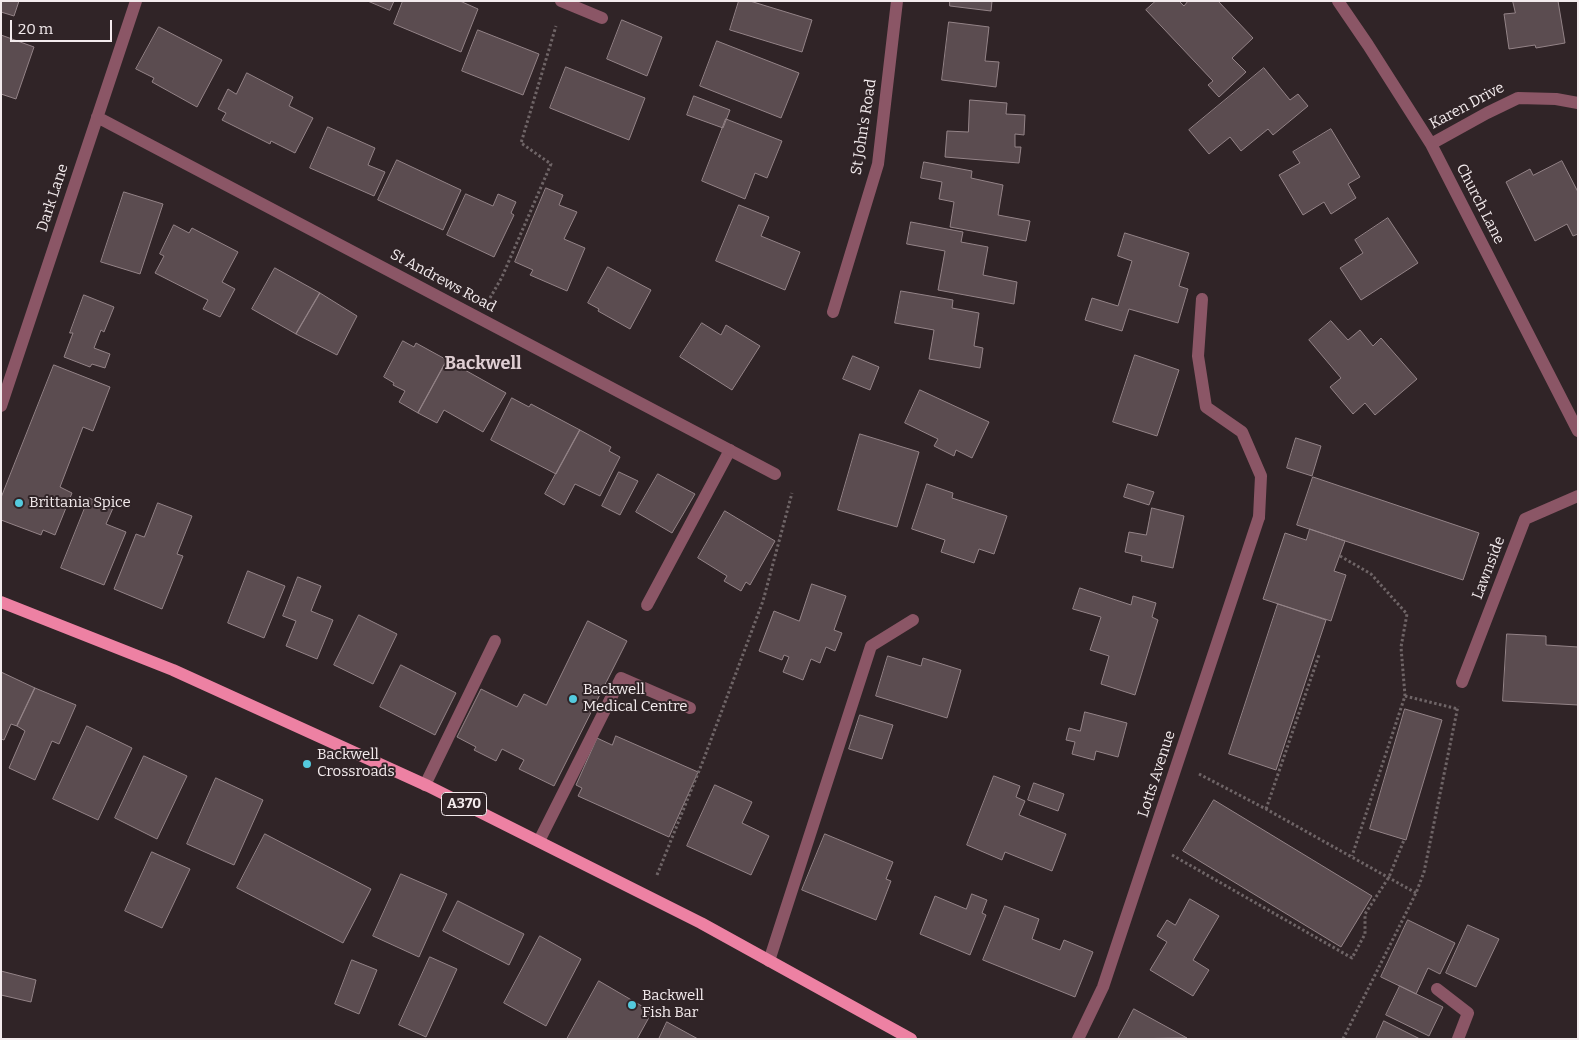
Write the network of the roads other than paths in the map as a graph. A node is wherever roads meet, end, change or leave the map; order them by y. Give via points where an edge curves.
1 (136, 1) edge
2 (897, 1) edge
3 (1338, 1) edge
4 (562, 2) edge
5 (602, 18) dead end
6 (1578, 102) edge
7 (97, 117) junction
8 (1431, 144) junction
9 (1202, 299) dead end
10 (833, 312) dead end
11 (1, 406) edge
12 (1578, 431) edge
13 (730, 450) junction
14 (775, 474) road end
15 (1578, 496) edge
16 (1, 602) edge
17 (647, 605) dead end
18 (913, 620) dead end
19 (495, 640) dead end
20 (1462, 682) road end
21 (690, 708) dead end
22 (425, 785) junction
23 (539, 841) junction
24 (769, 961) junction
25 (1437, 989) dead end
26 (911, 1039) edge
27 (1078, 1039) edge
28 (1458, 1039) edge

1 - 7 street, Dark Lane
2 - 10 street, St John's Road via 878,164
3 - 8 street, Church Lane
4 - 5 street
6 - 8 street, Karen Drive via 1518,98
7 - 11 street, Dark Lane
7 - 13 street, St Andrews Road
8 - 12 street, Church Lane
9 - 27 street, Lotts Avenue via 1198,356 1206,407 1242,432 1261,476 1260,517 1103,987
13 - 14 street, St Andrews Road
13 - 17 street
15 - 20 street, Lawnside via 1525,519
16 - 22 main road, A370 via 173,670
18 - 24 street via 871,646
19 - 22 street
21 - 23 street via 621,678
22 - 23 main road, A370
23 - 24 main road, A370
24 - 26 main road, A370
25 - 28 street via 1468,1012

